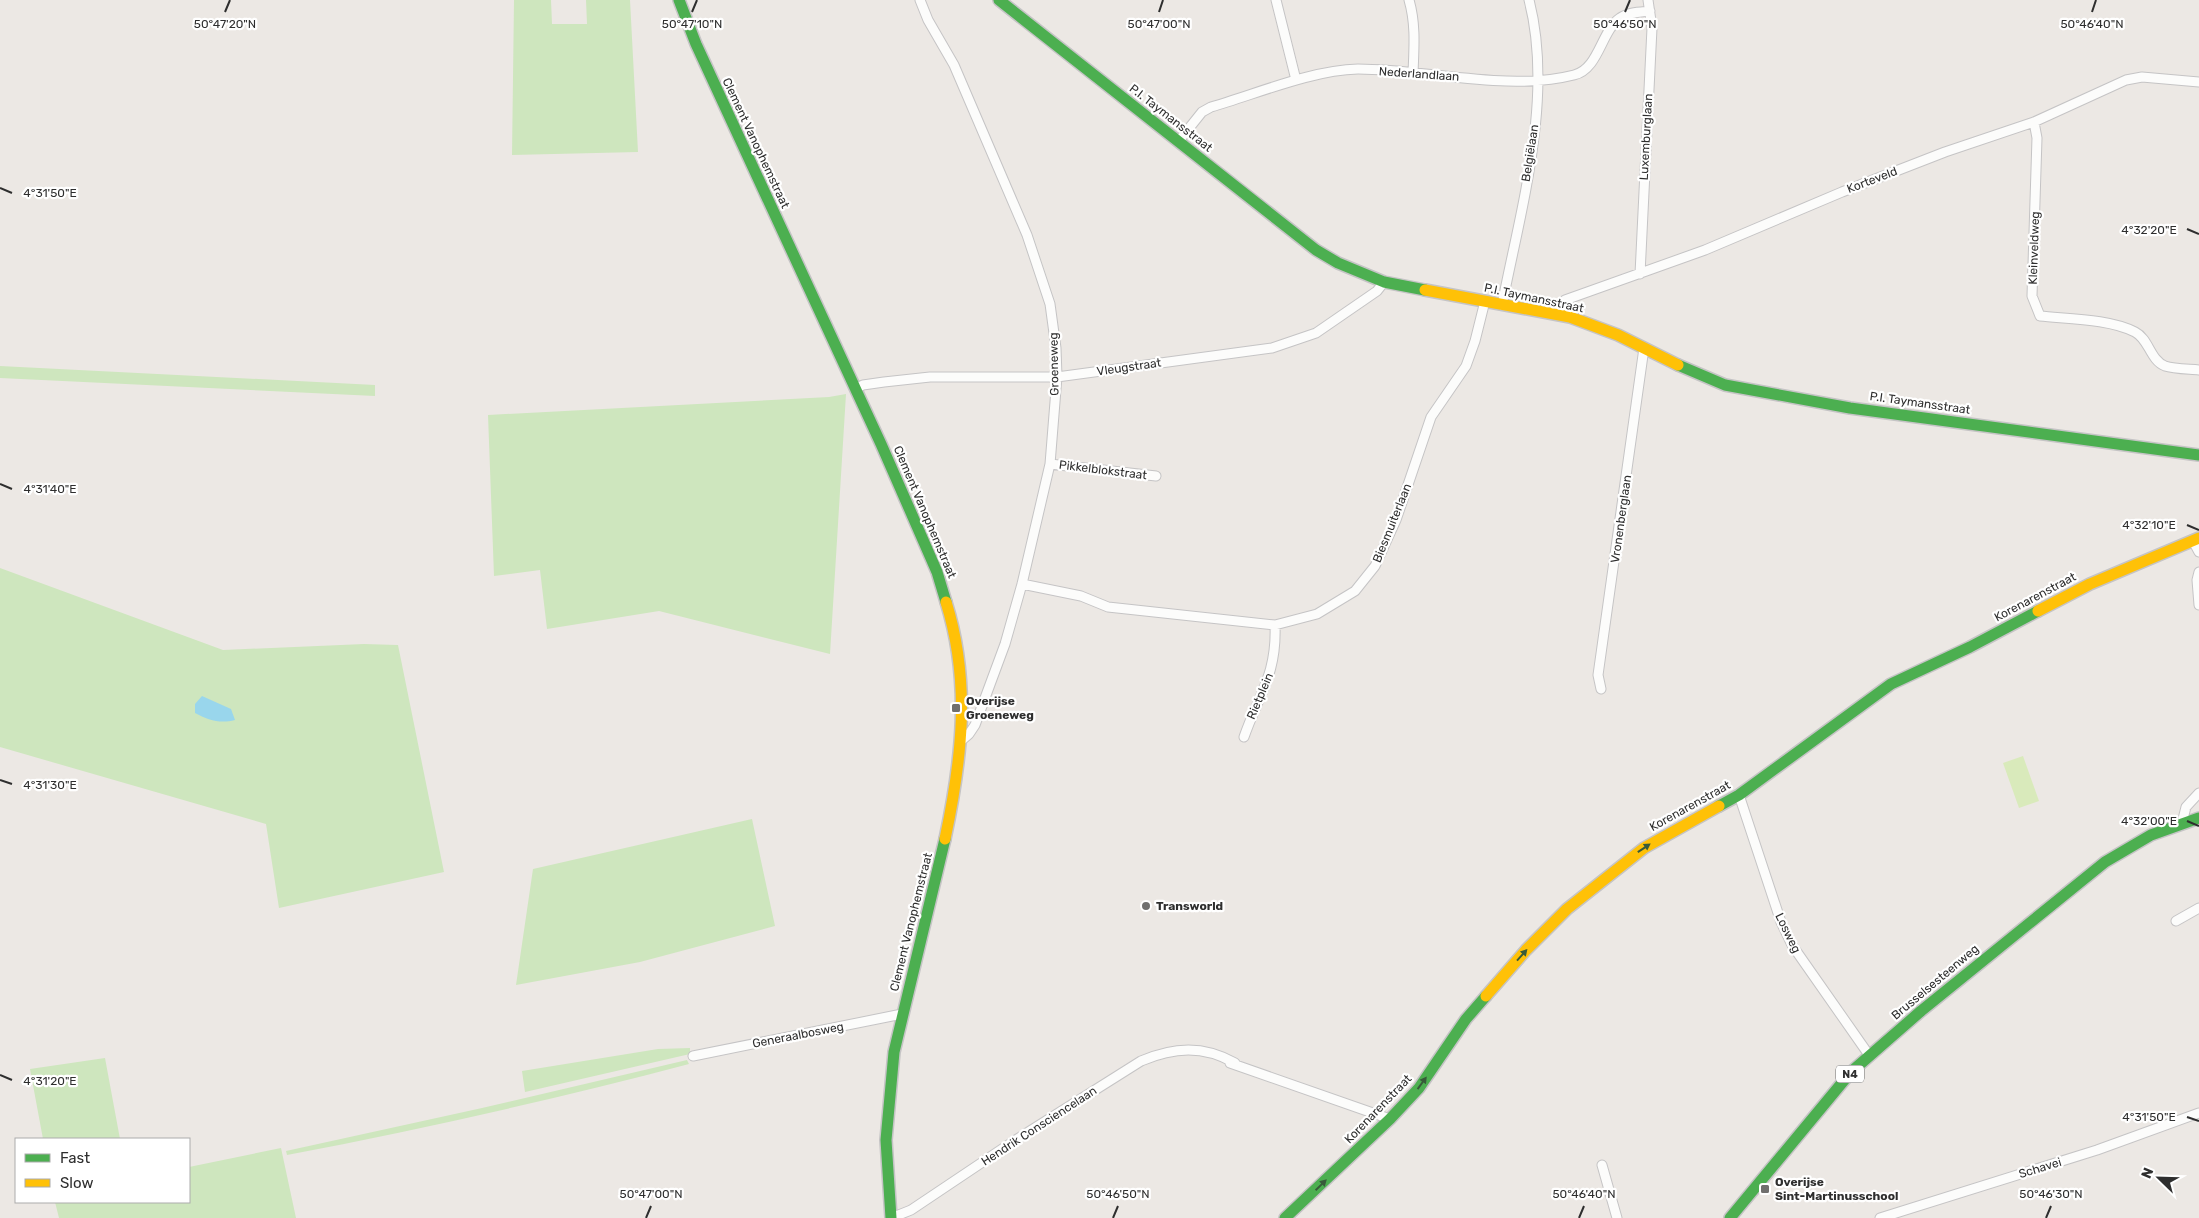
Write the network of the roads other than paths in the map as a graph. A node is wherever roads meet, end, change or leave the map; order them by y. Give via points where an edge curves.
1 (679, 0) edge
2 (920, 0) edge
3 (1000, 0) edge
4 (1276, 0) edge
5 (1409, 0) edge
6 (1530, 0) edge
7 (1648, 0) edge
8 (1650, 11) junction
9 (1413, 73) junction
10 (1296, 80) junction
11 (1540, 80) junction
12 (2199, 82) edge
13 (2034, 122) junction
14 (1178, 142) junction
15 (1640, 274) junction
16 (1384, 282) junction
17 (1485, 302) junction
18 (1502, 305) junction
19 (1557, 315) junction
20 (1644, 348) junction
21 (2199, 370) edge
22 (1057, 376) junction
23 (855, 389) junction
24 (2199, 455) edge
25 (1050, 464) junction
26 (1156, 476) dead end
27 (2196, 539) edge
28 (2199, 552) edge
29 (2199, 572) edge
30 (1022, 584) junction
31 (2199, 605) edge
32 (1274, 625) junction
33 (1601, 688) dead end
34 (1244, 738) dead end
35 (962, 740) junction
36 (2199, 793) edge
37 (1739, 796) junction
38 (2199, 818) edge
39 (2182, 823) junction
40 (2199, 908) edge
41 (2176, 921) dead end
42 (902, 1014) junction
43 (693, 1056) dead end
44 (1869, 1056) junction
45 (2199, 1114) edge
46 (1390, 1119) junction
47 (1602, 1165) dead end
48 (891, 1218) edge
49 (1286, 1218) edge
50 (1617, 1218) edge
51 (1730, 1218) edge
52 (1880, 1218) edge

1 - 23 street, Clement Vanophemstraat via 696,44
2 - 22 street, Groeneweg via 954,65 1027,234 1053,320
3 - 14 street, P.I. Taymansstraat
4 - 10 street
5 - 9 street via 1413,13
6 - 11 street, Belgiëlaan
7 - 8 street, Luxemburglaan
8 - 11 street, Nederlandlaan via 1622,17 1613,24 1587,68 1576,75
8 - 15 street, Luxemburglaan
9 - 10 street, Nederlandlaan via 1357,69
9 - 11 street, Nederlandlaan
10 - 14 street, Nederlandlaan via 1202,112
11 - 18 street, Belgiëlaan via 1537,114
12 - 13 street, Korteveld via 2142,77 2126,80
13 - 15 street, Korteveld via 1937,155
13 - 21 street, Kleinveldweg via 2037,138 2032,296 2040,316 2122,325 2138,333 2155,359 2164,366
14 - 16 street, P.I. Taymansstraat via 1316,250
15 - 19 street, Korteveld via 1566,300
16 - 17 street, P.I. Taymansstraat
16 - 22 street, Vleugstraat via 1377,291 1316,333 1272,348
17 - 18 street, P.I. Taymansstraat
17 - 32 street, Biesmuiterlaan via 1466,366 1431,417 1396,520 1375,566 1355,591 1317,614
18 - 19 street, P.I. Taymansstraat
19 - 20 street, P.I. Taymansstraat via 1618,335
20 - 24 street, P.I. Taymansstraat via 1694,373 1752,390 1850,408
20 - 33 street, Vronenberglaan via 1598,675
22 - 23 street, Vleugstraat via 930,377
22 - 25 street, Groeneweg
23 - 35 street, Clement Vanophemstraat via 937,572 955,630
25 - 26 street, Pikkelblokstraat
25 - 30 street, Groeneweg
27 - 28 street
27 - 37 street, Korenarenstraat via 2090,584 1970,648 1891,684
29 - 31 street
30 - 32 street, Biesmuiterlaan via 1081,596 1108,607
30 - 35 street, Groeneweg via 1005,644 975,725
32 - 34 street, Rietplein via 1272,669
35 - 42 street, Clement Vanophemstraat via 942,856
36 - 39 street via 2186,806
37 - 44 street, Losweg via 1781,922 1792,945
46 -> 37 street, Korenarenstraat via 1419,1088 1488,992 1567,909 1644,848
38 - 39 street, Brusselsesteenweg / N4
39 - 44 street, Brusselsesteenweg / N4 via 2128,847 2083,878
40 - 41 street
42 - 43 street, Generaalbosweg
42 - 48 street, Clement Vanophemstraat via 887,1113
44 - 51 street, Brusselsesteenweg / N4 via 1839,1086
45 - 52 street, Schavei via 2097,1150
46 - 48 street, Hendrik Consciencelaan via 1194,1051 1163,1052 1141,1061 911,1210
49 -> 46 street, Korenarenstraat
47 - 50 street

